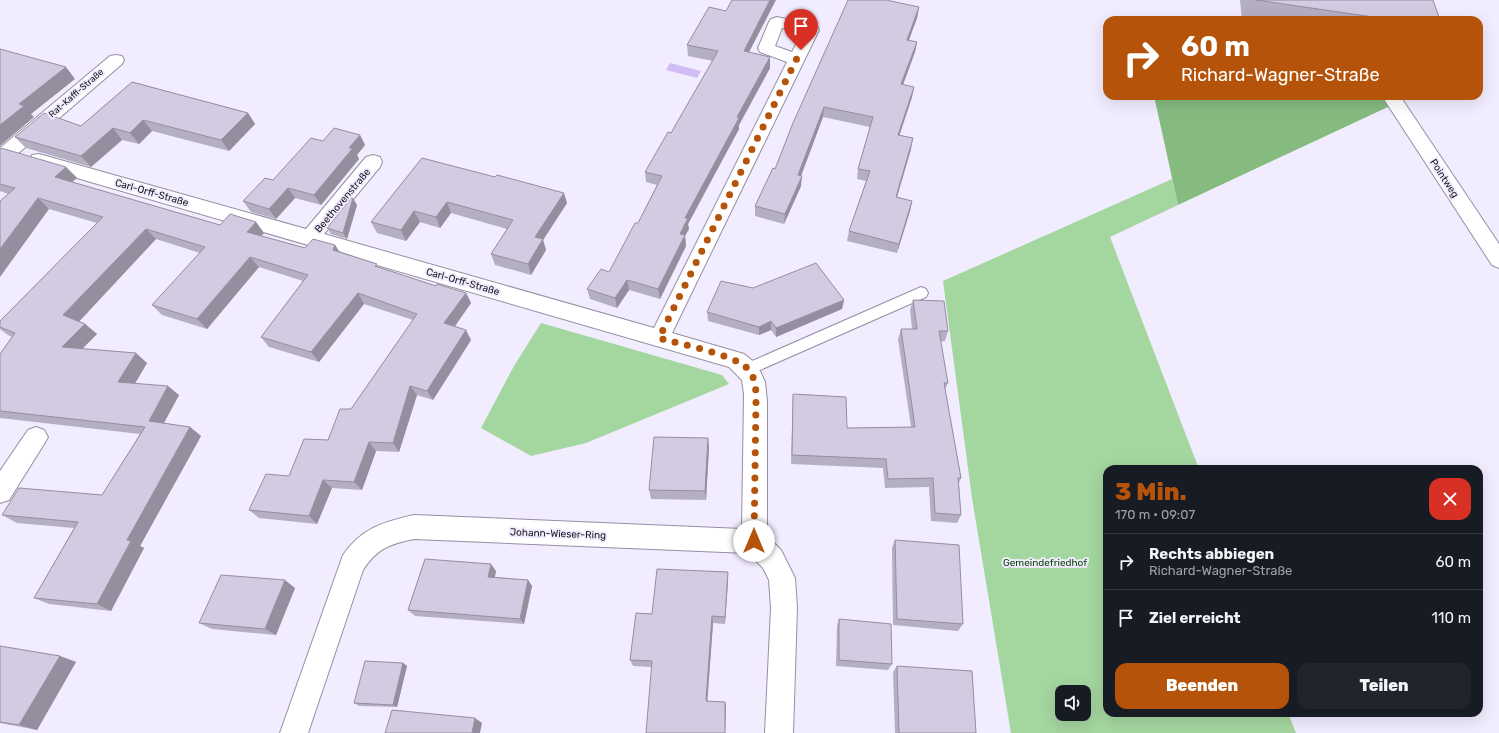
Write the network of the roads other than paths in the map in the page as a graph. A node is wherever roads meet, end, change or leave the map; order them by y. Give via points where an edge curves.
1 (796, 59) dead end
2 (116, 60) dead end
3 (1394, 100) edge
4 (4, 155) edge
5 (373, 162) dead end
6 (310, 238) junction
7 (1499, 260) edge
8 (921, 294) dead end
9 (659, 338) junction
10 (748, 369) junction
11 (36, 437) dead end
12 (0, 492) edge
13 (754, 541) junction
14 (294, 733) edge
15 (779, 733) edge

1 - 9 street
2 - 4 street, Rat-Kaffl-Straße
3 - 7 street, Pointweg
4 - 6 street, Carl-Orff-Straße
5 - 6 street, Beethovenstraße
6 - 9 street, Carl-Orff-Straße
8 - 10 lane
9 - 10 street, Carl-Orff-Straße via 736,360
10 - 13 street via 755,382 756,401
11 - 12 street
13 - 14 street, Johann-Wieser-Ring via 414,527 394,530 377,537 361,550 352,564
13 - 15 street via 772,559 782,578 784,608

